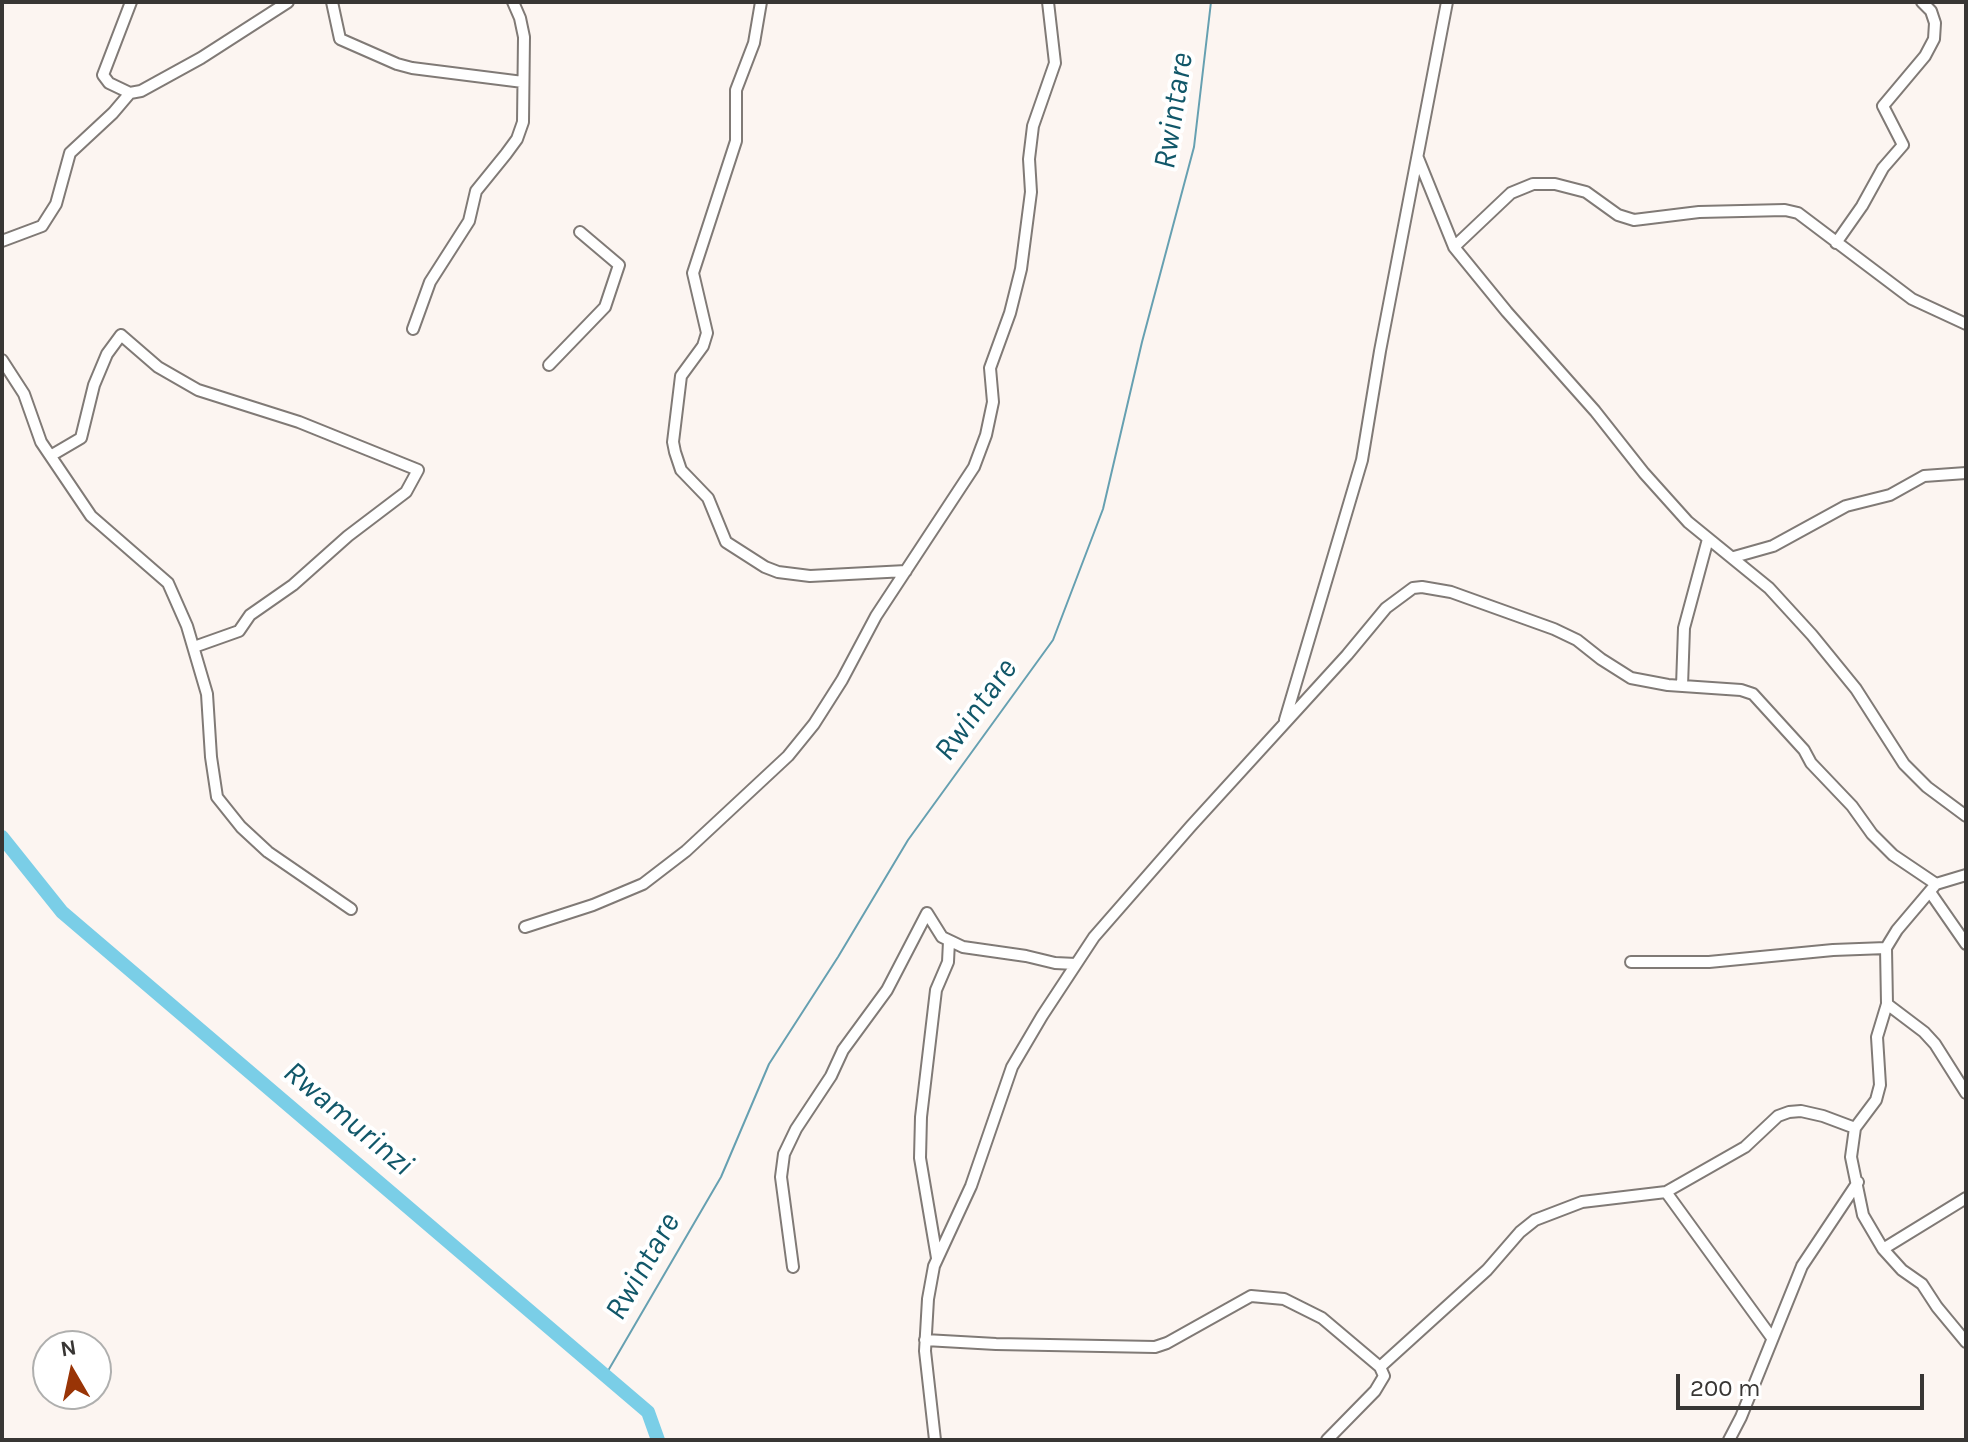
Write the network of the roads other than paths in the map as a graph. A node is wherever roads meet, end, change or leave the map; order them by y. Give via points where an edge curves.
1 (131, 2) edge
2 (288, 2) edge
3 (332, 2) edge
4 (513, 2) edge
5 (761, 2) edge
6 (1048, 2) edge
7 (1447, 2) edge
8 (1922, 2) edge
9 (523, 82) junction
10 (130, 93) junction
11 (1418, 158) junction
12 (580, 232) dead end
13 (2, 241) edge
14 (1836, 243) junction
15 (1454, 247) junction
16 (1966, 324) edge
17 (413, 329) dead end
18 (2, 360) edge
19 (549, 365) dead end
20 (52, 455) junction
21 (1966, 473) edge
22 (1708, 539) junction
23 (1734, 557) junction
24 (906, 571) junction
25 (194, 647) junction
26 (1682, 686) junction
27 (1285, 722) junction
28 (1966, 816) edge
29 (1966, 875) edge
30 (1933, 888) junction
31 (351, 909) dead end
32 (525, 927) dead end
33 (949, 941) junction
34 (1966, 944) edge
35 (1886, 948) junction
36 (1631, 962) dead end
37 (1076, 964) junction
38 (1887, 1004) junction
39 (1966, 1093) edge
40 (1855, 1128) junction
41 (1858, 1182) junction
42 (1666, 1192) junction
43 (1966, 1198) edge
44 (1883, 1249) junction
45 (937, 1260) junction
46 (793, 1267) dead end
47 (1772, 1338) junction
48 (925, 1340) junction
49 (1966, 1342) edge
50 (1380, 1367) junction
51 (935, 1440) edge
52 (1327, 1440) edge
53 (1729, 1440) edge

1 - 10 street via 103,73 109,83
2 - 10 street via 201,58
3 - 9 street via 340,39 397,64
4 - 9 street via 524,37
5 - 24 street via 754,43 736,90 736,141 693,273 707,333 681,376 675,452 681,470 708,498 726,542 765,567 810,576
6 - 24 street via 1055,63 1033,126 1021,269 990,368 993,402 986,435 974,467
7 - 11 street
8 - 14 street via 1935,23 1934,39 1883,106 1903,145
9 - 17 street via 523,122 517,139 476,191 469,221 430,282
10 - 13 street via 70,153 56,204 42,226
11 - 15 street
11 - 27 street via 1362,460
12 - 19 street via 619,265 605,307
14 - 15 street via 1798,213 1785,210 1634,220 1586,192 1533,184 1511,193
14 - 16 street via 1912,299
15 - 22 street via 1644,473
18 - 20 street
20 - 25 street via 91,516 168,583
20 - 25 street via 81,438 94,385 121,335 158,367 198,390 299,422 418,470 406,492 250,615 239,631
21 - 23 street via 1924,476 1890,495 1846,506 1773,546
22 - 23 street
22 - 26 street via 1684,628
23 - 28 street via 1812,635 1856,689 1904,764
24 - 32 street via 814,724 769,775 643,884
25 - 31 street via 207,694 217,797 268,852
26 - 27 street via 1631,678 1554,629 1451,592 1422,587 1386,608
26 - 30 street via 1753,694 1872,834
27 - 37 street via 1094,937
29 - 30 street
30 - 34 street
30 - 35 street
33 - 37 street
33 - 45 street via 948,962 936,990 921,1117 920,1158
33 - 46 street via 927,913 887,990 843,1050 790,1141 781,1177
35 - 36 street via 1709,962
35 - 38 street
37 - 45 street via 1012,1067 971,1186
38 - 39 street via 1935,1044
38 - 40 street via 1877,1037 1880,1085 1876,1100
40 - 41 street via 1851,1157
40 - 42 street via 1823,1116 1789,1112 1745,1147
41 - 44 street via 1863,1215
41 - 47 street via 1802,1266
42 - 47 street
42 - 50 street via 1582,1202 1535,1220
43 - 44 street
44 - 49 street via 1922,1284
45 - 48 street
47 - 53 street
48 - 50 street via 1155,1347 1251,1296 1267,1295 1322,1318
48 - 51 street
50 - 52 street via 1383,1381

